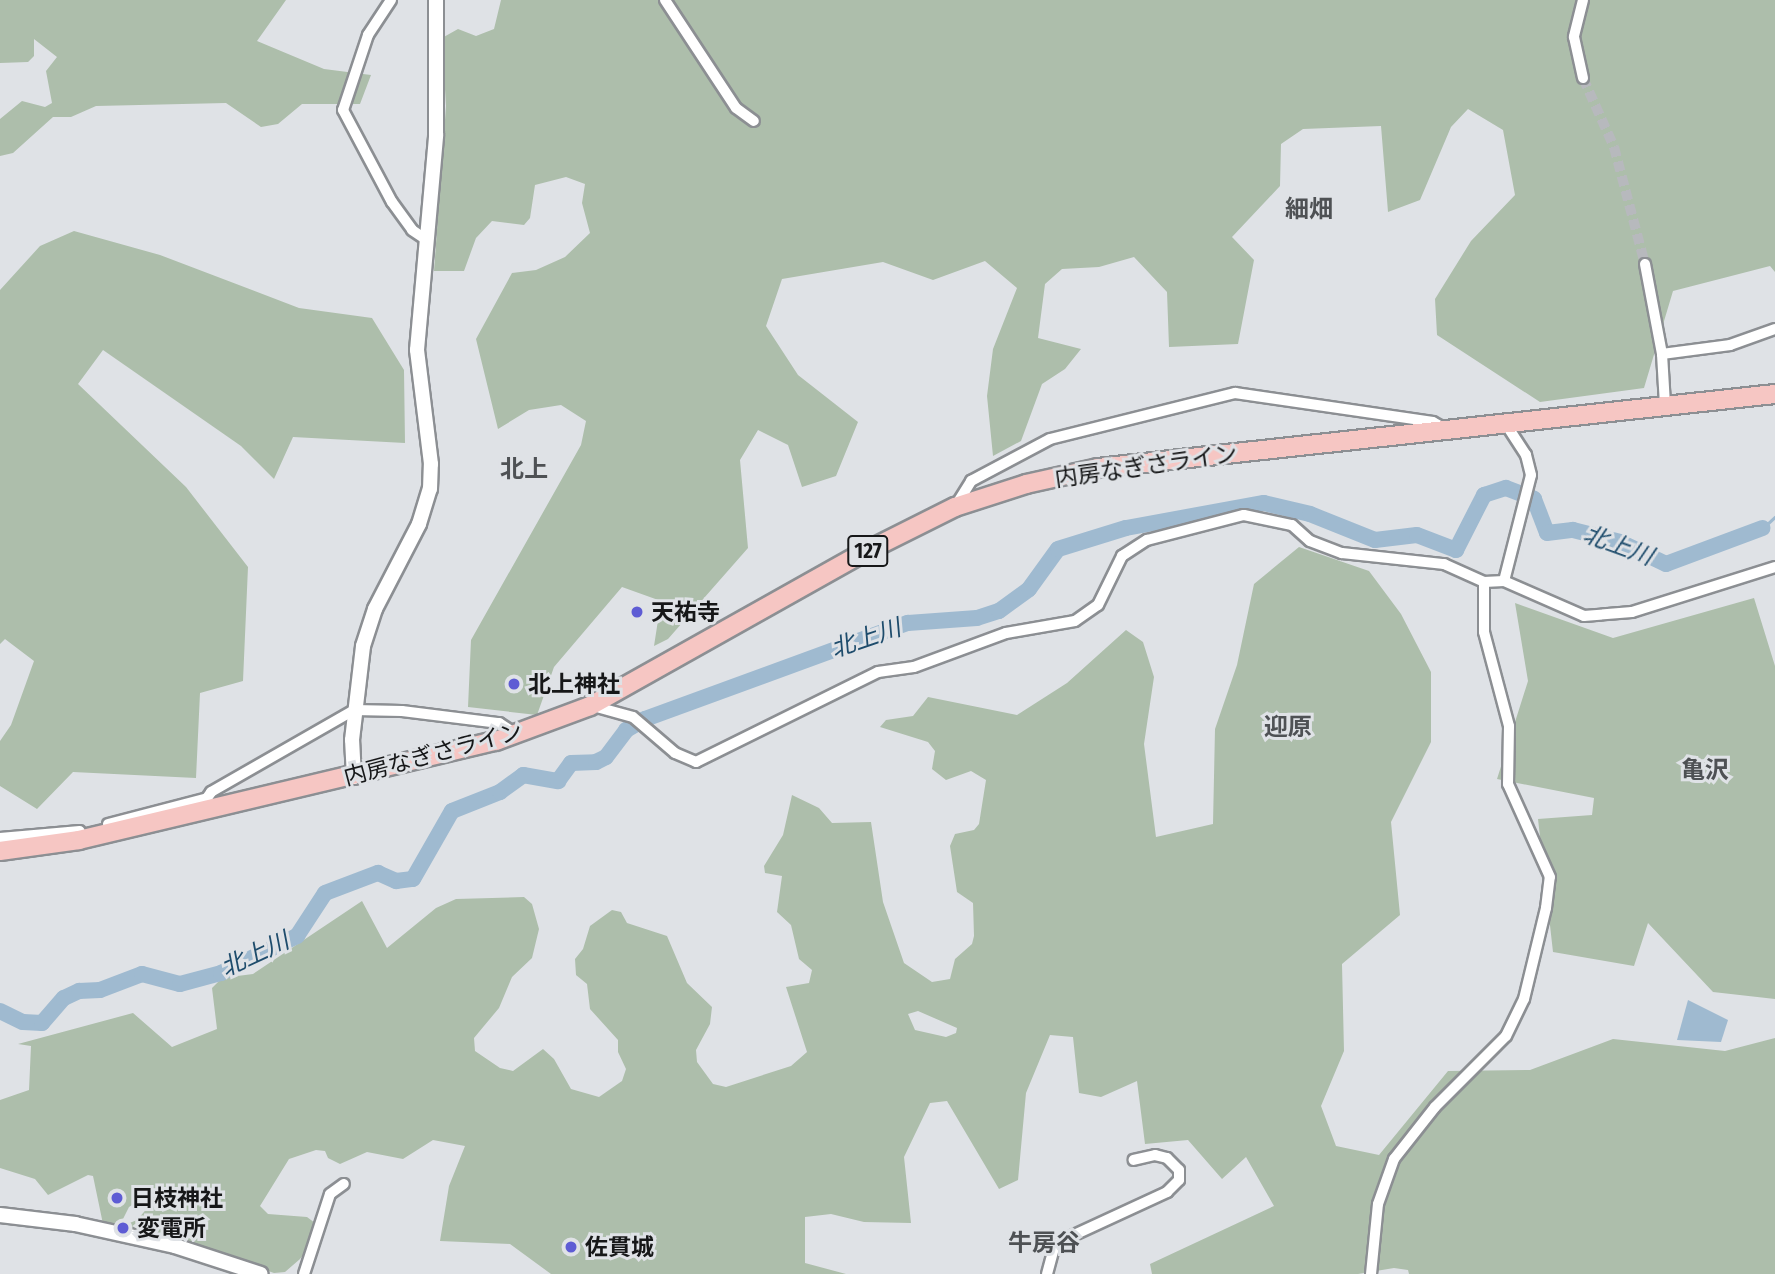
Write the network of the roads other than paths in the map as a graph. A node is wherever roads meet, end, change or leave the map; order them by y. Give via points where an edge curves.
1 (391, 0) edge
2 (436, 0) edge
3 (665, 0) edge
4 (1583, 0) edge
5 (1583, 78) tunnel mouth
6 (754, 121) dead end
7 (427, 240) junction
8 (1645, 264) tunnel mouth
9 (1775, 329) edge
10 (1662, 354) junction
11 (1775, 394) edge
12 (1665, 405) junction
13 (1506, 424) junction
14 (1449, 431) junction
15 (955, 508) junction
16 (1775, 567) edge
17 (1504, 581) junction
18 (1484, 582) junction
19 (590, 706) junction
20 (355, 710) junction
21 (516, 734) junction
22 (354, 777) junction
23 (200, 806) junction
24 (0, 838) edge
25 (0, 850) edge
26 (1134, 1160) dead end
27 (344, 1184) dead end
28 (0, 1215) edge
29 (258, 1274) edge
30 (304, 1274) edge
31 (1047, 1274) edge
32 (1371, 1274) edge

1 - 7 street via 368,35 343,110 392,202 412,230
2 - 7 street via 436,135
3 - 6 street via 736,108
4 - 5 street via 1574,37
7 - 20 street via 417,350 431,464 429,489 419,524 368,627
8 - 10 street
9 - 10 street via 1730,345
10 - 12 street
11 - 12 highway, 内房なぎさライン / 127
12 - 13 highway, 内房なぎさライン / 127
13 - 14 highway, 内房なぎさライン / 127
13 - 17 street via 1526,455 1531,487
14 - 15 highway, 内房なぎさライン / 127 via 1098,468 1026,484
14 - 15 street via 1433,422 1235,393 1050,439 971,481
15 - 19 highway, 内房なぎさライン / 127 via 863,553
16 - 17 street via 1600,618 1566,610
17 - 18 street
18 - 19 street via 1444,564 1342,553 1310,541 1292,525 1244,515 1147,540 1122,556 1098,605 1075,621 1006,633 914,667 878,673 696,762 675,753 634,717
18 - 32 street via 1484,632 1509,726 1508,784 1549,877 1546,908 1524,999 1506,1037 1435,1107 1394,1159 1378,1204
19 - 21 highway, 内房なぎさライン / 127
20 - 21 street via 499,723
20 - 22 street
20 - 23 street
21 - 22 highway, 内房なぎさライン / 127
22 - 23 highway, 内房なぎさライン / 127
23 - 24 street via 78,832
23 - 25 highway, 内房なぎさライン / 127 via 79,840
26 - 31 street via 1155,1155 1167,1158 1179,1170 1179,1180 1167,1192 1061,1241 1054,1247
27 - 30 street via 330,1194
28 - 29 street via 75,1224 175,1246

